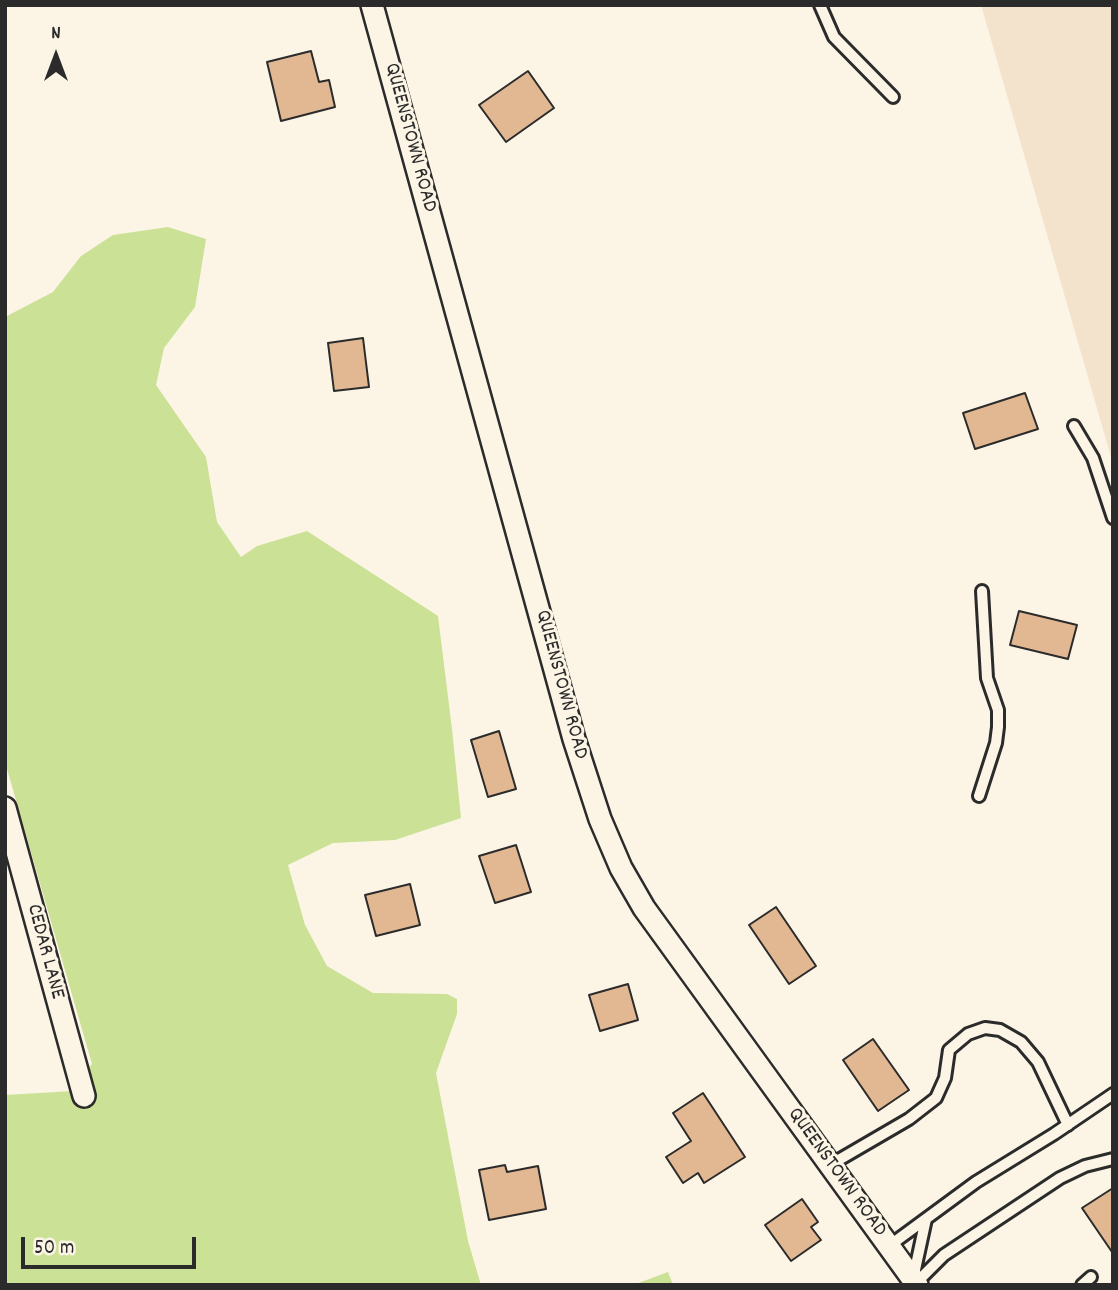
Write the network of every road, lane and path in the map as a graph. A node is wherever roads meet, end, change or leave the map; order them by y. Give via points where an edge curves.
1 (372, 5) edge
2 (820, 5) edge
3 (893, 97) dead end
4 (1074, 426) dead end
5 (1113, 518) edge
6 (982, 591) dead end
7 (979, 796) dead end
8 (5, 808) edge
9 (1113, 1094) edge
10 (84, 1096) dead end
11 (1068, 1125) junction
12 (1113, 1159) edge
13 (830, 1164) junction
14 (926, 1219) junction
15 (889, 1246) junction
16 (915, 1282) edge

1 - 13 street, QUEENSTOWN ROAD via 600,819 644,908
2 - 3 lane via 834,37
4 - 5 lane via 1093,458
6 - 7 lane via 987,678 998,710 998,727
8 - 10 street, CEDAR LANE
9 - 11 lane
11 - 13 lane via 1038,1062 1021,1042 1000,1030 985,1028 968,1034 949,1050 936,1098 909,1119
11 - 14 lane
12 - 16 lane via 1059,1178 944,1255
13 - 15 street, QUEENSTOWN ROAD
14 - 15 lane
14 - 16 lane
15 - 16 street, QUEENSTOWN ROAD

